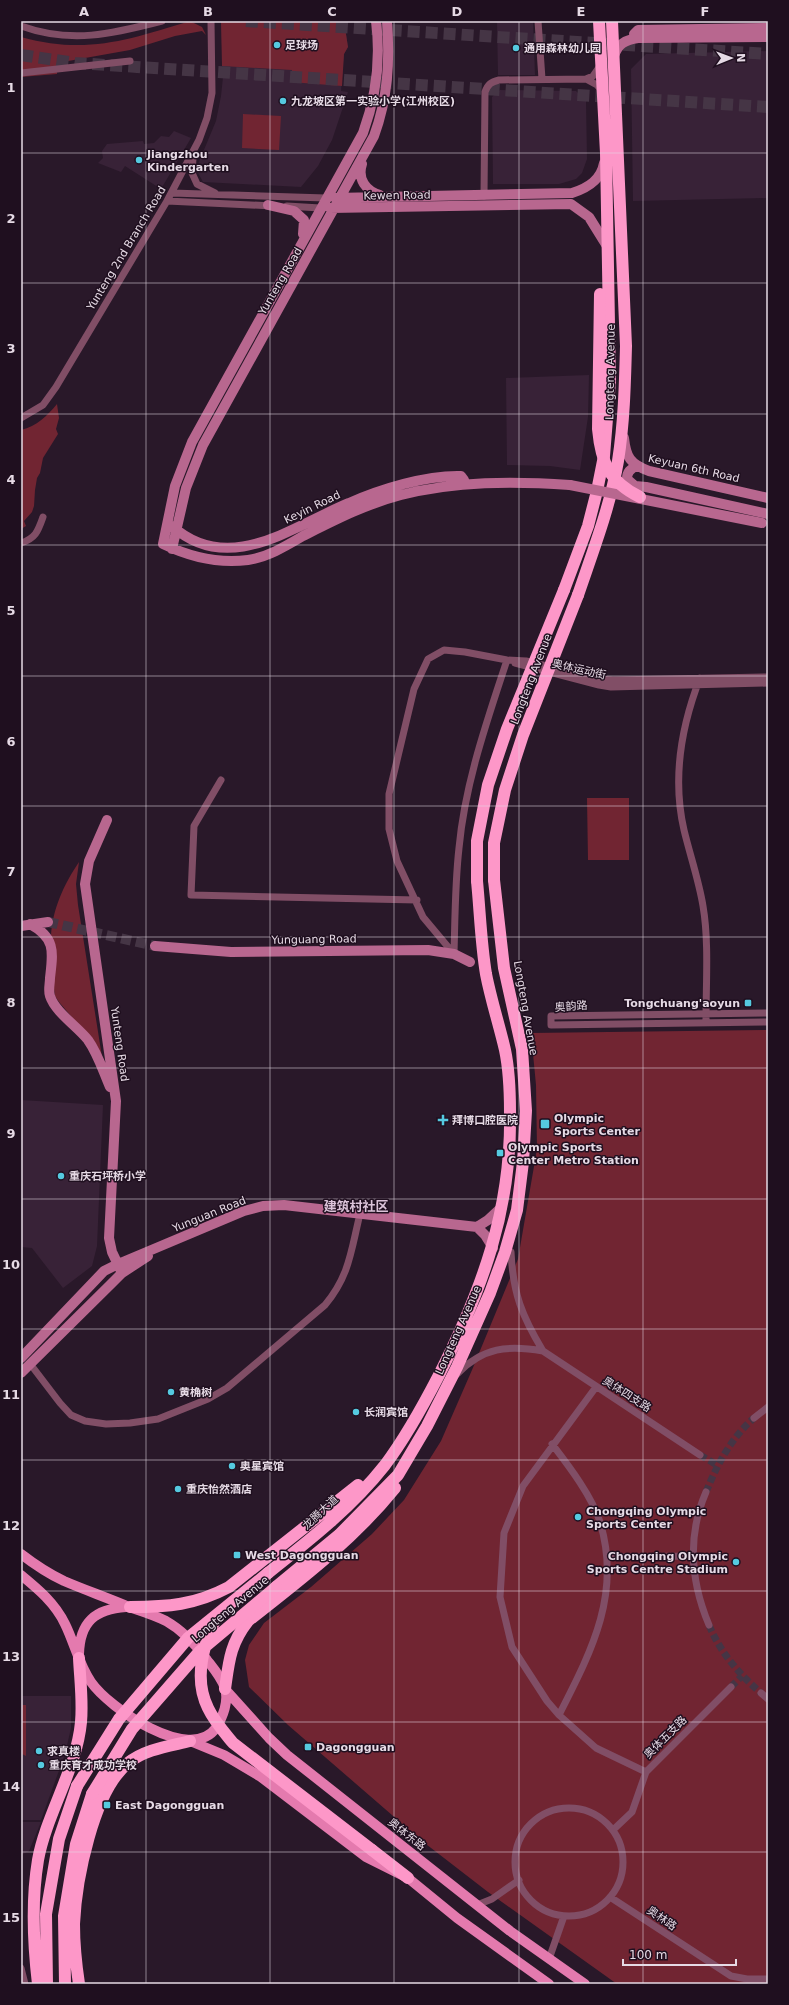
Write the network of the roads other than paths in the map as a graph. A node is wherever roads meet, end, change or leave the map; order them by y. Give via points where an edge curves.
1 (162, 21) edge
2 (211, 21) edge
3 (376, 21) edge
4 (387, 21) edge
5 (538, 21) edge
6 (599, 21) edge
7 (612, 21) edge
8 (21, 26) edge
9 (768, 28) edge
10 (734, 29) edge
11 (768, 37) edge
12 (614, 56) junction
13 (130, 61) dead end
14 (602, 64) junction
15 (21, 73) edge
16 (586, 79) junction
17 (542, 80) junction
18 (602, 92) junction
19 (194, 151) junction
20 (367, 152) junction
21 (606, 153) junction
22 (172, 193) junction
23 (230, 196) junction
24 (484, 196) junction
25 (390, 197) junction
26 (326, 198) junction
27 (340, 198) junction
28 (167, 201) junction
29 (268, 206) junction
30 (320, 208) junction
31 (335, 208) junction
32 (301, 243) junction
33 (606, 246) junction
34 (21, 418) edge
35 (622, 424) junction
36 (637, 466) junction
37 (456, 485) junction
38 (637, 492) junction
39 (768, 498) edge
40 (608, 503) junction
41 (768, 514) edge
42 (43, 517) dead end
43 (166, 521) junction
44 (765, 523) edge
45 (175, 529) junction
46 (21, 543) edge
47 (163, 544) joint
48 (172, 549) junction
49 (507, 660) junction
50 (768, 676) edge
51 (699, 681) junction
52 (768, 683) edge
53 (221, 780) dead end
54 (107, 820) dead end
55 (417, 900) junction
56 (48, 922) tunnel mouth
57 (26, 925) edge
58 (155, 946) tunnel mouth
59 (483, 950) junction
60 (454, 954) junction
61 (470, 962) junction
62 (486, 974) junction
63 (768, 1013) edge
64 (706, 1014) junction
65 (768, 1022) edge
66 (706, 1023) junction
67 (116, 1100) junction
68 (502, 1207) junction
69 (517, 1210) junction
70 (360, 1214) junction
71 (477, 1227) junction
72 (165, 1245) junction
73 (492, 1248) junction
74 (511, 1252) junction
75 (118, 1264) junction
76 (122, 1274) junction
77 (543, 1351) junction
78 (21, 1358) edge
79 (31, 1365) junction
80 (464, 1367) junction
81 (21, 1373) edge
82 (448, 1383) junction
83 (596, 1387) junction
84 (768, 1407) edge
85 (754, 1418) tunnel mouth
86 (552, 1444) junction
87 (700, 1455) tunnel mouth
88 (385, 1465) junction
89 (706, 1492) tunnel mouth
90 (21, 1554) edge
91 (692, 1556) junction
92 (607, 1557) junction
93 (268, 1573) joint
94 (21, 1575) edge
95 (130, 1607) junction
96 (218, 1614) junction
97 (709, 1625) tunnel mouth
98 (79, 1658) junction
99 (731, 1687) tunnel mouth
100 (225, 1689) junction
101 (761, 1693) tunnel mouth
102 (768, 1699) edge
103 (559, 1715) junction
104 (190, 1741) junction
105 (646, 1772) junction
106 (613, 1830) junction
107 (408, 1878) junction
108 (519, 1880) junction
109 (610, 1897) junction
110 (477, 1905) junction
111 (564, 1916) junction
112 (549, 1959) junction
113 (21, 1968) edge
114 (768, 1979) edge
115 (25, 1984) edge
116 (38, 1984) edge
117 (48, 1984) edge
118 (65, 1984) edge
119 (79, 1984) edge
120 (549, 1984) edge
121 (585, 1984) edge

1 - 8 street via 93,36 52,34
2 - 19 street, Yunteng 2nd Branch Road via 212,93 207,118
3 - 26 street, Yunteng Road via 378,62 373,102 358,143
4 - 20 street, Yunteng Road via 387,89 380,121
5 - 17 street
6 - 14 highway, Longteng Avenue
7 - 12 highway, Longteng Avenue
9 - 10 street
10 - 11 street
10 - 12 street via 638,30 634,34 638,38 620,44
12 - 35 highway, Longteng Avenue via 626,346
13 - 15 street
14 - 16 street
14 - 18 highway, Longteng Avenue
16 - 17 street
16 - 18 street via 597,85
17 - 24 street via 499,80 487,86
18 - 21 highway, Longteng Avenue
19 - 22 street, Yunteng 2nd Branch Road
19 - 23 street via 192,173 197,184 209,191
20 - 25 street via 361,173 364,186 373,193
20 - 27 street, Yunteng Road
21 - 24 street, Kewen Road via 599,178 580,191 561,194
21 - 33 highway, Longteng Avenue
22 - 23 street, Kewen Road
22 - 28 street, Yunteng 2nd Branch Road
23 - 26 street, Kewen Road
24 - 25 street, Kewen Road
25 - 27 street, Kewen Road
26 - 27 street, Kewen Road
26 - 30 street, Yunteng Road
27 - 31 street, Yunteng Road
28 - 29 street, Kewen Road
28 - 34 street, Yunteng 2nd Branch Road via 56,387 43,405
29 - 30 street, Kewen Road
29 - 32 street via 294,212 302,217 305,225
30 - 31 street, Kewen Road
30 - 32 street, Yunteng Road
31 - 33 street, Kewen Road via 571,204 584,211
31 - 45 street, Yunteng Road via 203,445 186,488
32 - 43 street, Yunteng Road via 192,442 175,486
33 - 38 highway, bridge via 600,294 600,448 611,474 627,491
33 - 59 highway, Longteng Avenue, bridge via 610,381 604,456 588,526 507,729 488,785 477,842 477,881
35 - 36 street, Keyuan 6th Road via 625,450 629,459
35 - 40 highway, Longteng Avenue via 618,461
36 - 38 street via 627,475
36 - 39 street, Keyuan 6th Road via 649,471
37 - 38 street, Keyin Road, bridge via 504,482
37 - 45 street, Keyin Road via 464,480 461,476 398,486 348,503 270,540 244,547 195,542
37 - 48 street, Keyin Road via 421,490 378,501 275,551 248,560 206,559
38 - 40 street via 619,491
38 - 41 street
38 - 44 street, bridge
40 - 69 highway, Longteng Avenue, bridge via 578,595 523,734 505,790 494,843 494,880 504,968 522,1049 526,1111
42 - 46 street via 36,535
43 - 45 street, Keyin Road
43 - 47 street, Yunteng Road
45 - 48 street, Yunteng Road
47 - 48 street, Keyin Road
49 - 51 street, 奥体运动街 via 525,667 599,685 624,687
49 - 55 street, 奥体运动街 via 444,650 428,659 414,689 389,794 389,829 397,861
49 - 60 street via 474,767 465,807 459,847
50 - 51 street, 奥体运动街
51 - 52 street, 奥体运动街
51 - 64 street via 682,736 678,778 684,829 704,911
53 - 55 street via 194,826 191,895
54 - 67 street, Yunteng Road via 89,861 85,884
55 - 60 street, 奥体运动街 via 424,917
56 - 57 street
57 - 67 street via 41,930 48,938 52,949 50,997 88,1040
58 - 60 street, Yunguang Road via 231,952 428,950
59 - 61 street via 478,958
59 - 62 highway, Longteng Avenue
60 - 61 street, Yunguang Road
61 - 62 street, Yunguang Road
62 - 68 highway, Longteng Avenue via 505,1052 510,1112 508,1162
63 - 64 street, 奥韵路
64 - 66 street
64 - 66 street, 奥韵路 via 551,1016 551,1025
65 - 66 street, 奥韵路
67 - 75 street, Yunteng Road via 109,1238
68 - 71 street
68 - 73 highway, Longteng Avenue
69 - 74 highway
69 - 82 highway, Longteng Avenue via 490,1293
70 - 71 street, Yunguan Road
70 - 72 street, Yunguan Road via 284,1205 263,1206 244,1211
70 - 79 street via 348,1267 338,1289 325,1305 227,1388 208,1399 158,1419 106,1424 85,1421 71,1415
71 - 73 street
72 - 75 street, Yunguan Road
72 - 76 street, Yunguan Road
73 - 88 highway, Longteng Avenue via 479,1290 445,1362 416,1419
74 - 77 street via 512,1275 520,1305
74 - 80 highway via 496,1296
75 - 76 street, Yunteng Road
75 - 78 street, Yunguan Road via 104,1271
76 - 79 street, Yunguan Road
77 - 80 street via 518,1347 499,1349 484,1354
77 - 83 street, 奥体四支路
79 - 81 street, Yunguan Road
80 - 82 street
80 - 100 highway via 435,1429 405,1476 380,1507 331,1554 248,1621 239,1633 231,1652
82 - 118 highway, Longteng Avenue, bridge via 427,1426 398,1475 339,1535 200,1650 132,1729 92,1794 76,1844 64,1916
83 - 86 street
83 - 87 street, 奥体四支路
84 - 85 street
86 - 92 street via 578,1479 599,1520
86 - 103 street via 522,1486 504,1534 500,1597 512,1647
88 - 93 highway, 龙腾大道 via 331,1522
88 - 95 highway via 229,1587 192,1603
89 - 91 street via 698,1510
90 - 95 main road via 64,1581
91 - 92 street
91 - 97 street via 699,1602
92 - 103 street via 603,1611 590,1654
93 - 96 highway, Longteng Avenue, bridge
94 - 98 main road via 53,1605 64,1622
95 - 98 main road via 111,1608 96,1615 83,1631
95 - 100 main road via 166,1621 197,1646 218,1674
96 - 107 highway, bridge via 208,1633 201,1665 202,1688 207,1707 218,1725 233,1743
96 - 117 highway, Longteng Avenue, bridge via 188,1638 119,1719 77,1786 59,1839 46,1914
98 - 104 main road via 90,1682 106,1699 126,1714 160,1733
98 - 116 highway via 81,1722 71,1762 38,1858 33,1896 33,1939
99 - 105 street, 奥体五支路
100 - 104 main road via 226,1704 222,1719 214,1731 205,1738
100 - 110 main road, 奥体东路 via 287,1755
101 - 102 street
103 - 105 street via 596,1748
104 - 107 main road via 224,1755 262,1777 366,1857
104 - 119 highway via 154,1750 128,1762 112,1780 100,1803 92,1824 76,1893 74,1925
105 - 106 street, 奥体五支路 via 632,1812
106 - 108 street via 600,1817 584,1809 566,1807 548,1812 533,1821 522,1836 516,1853
106 - 109 street via 621,1846 623,1864 619,1882
107 - 120 main road via 457,1918
108 - 110 street via 492,1900
108 - 111 street via 533,1902 548,1912
109 - 111 street via 581,1915
109 - 114 street, 奥林路 via 731,1976 747,1980
110 - 112 main road, 奥体东路
111 - 112 street
112 - 121 main road, 奥体东路
113 - 115 street

